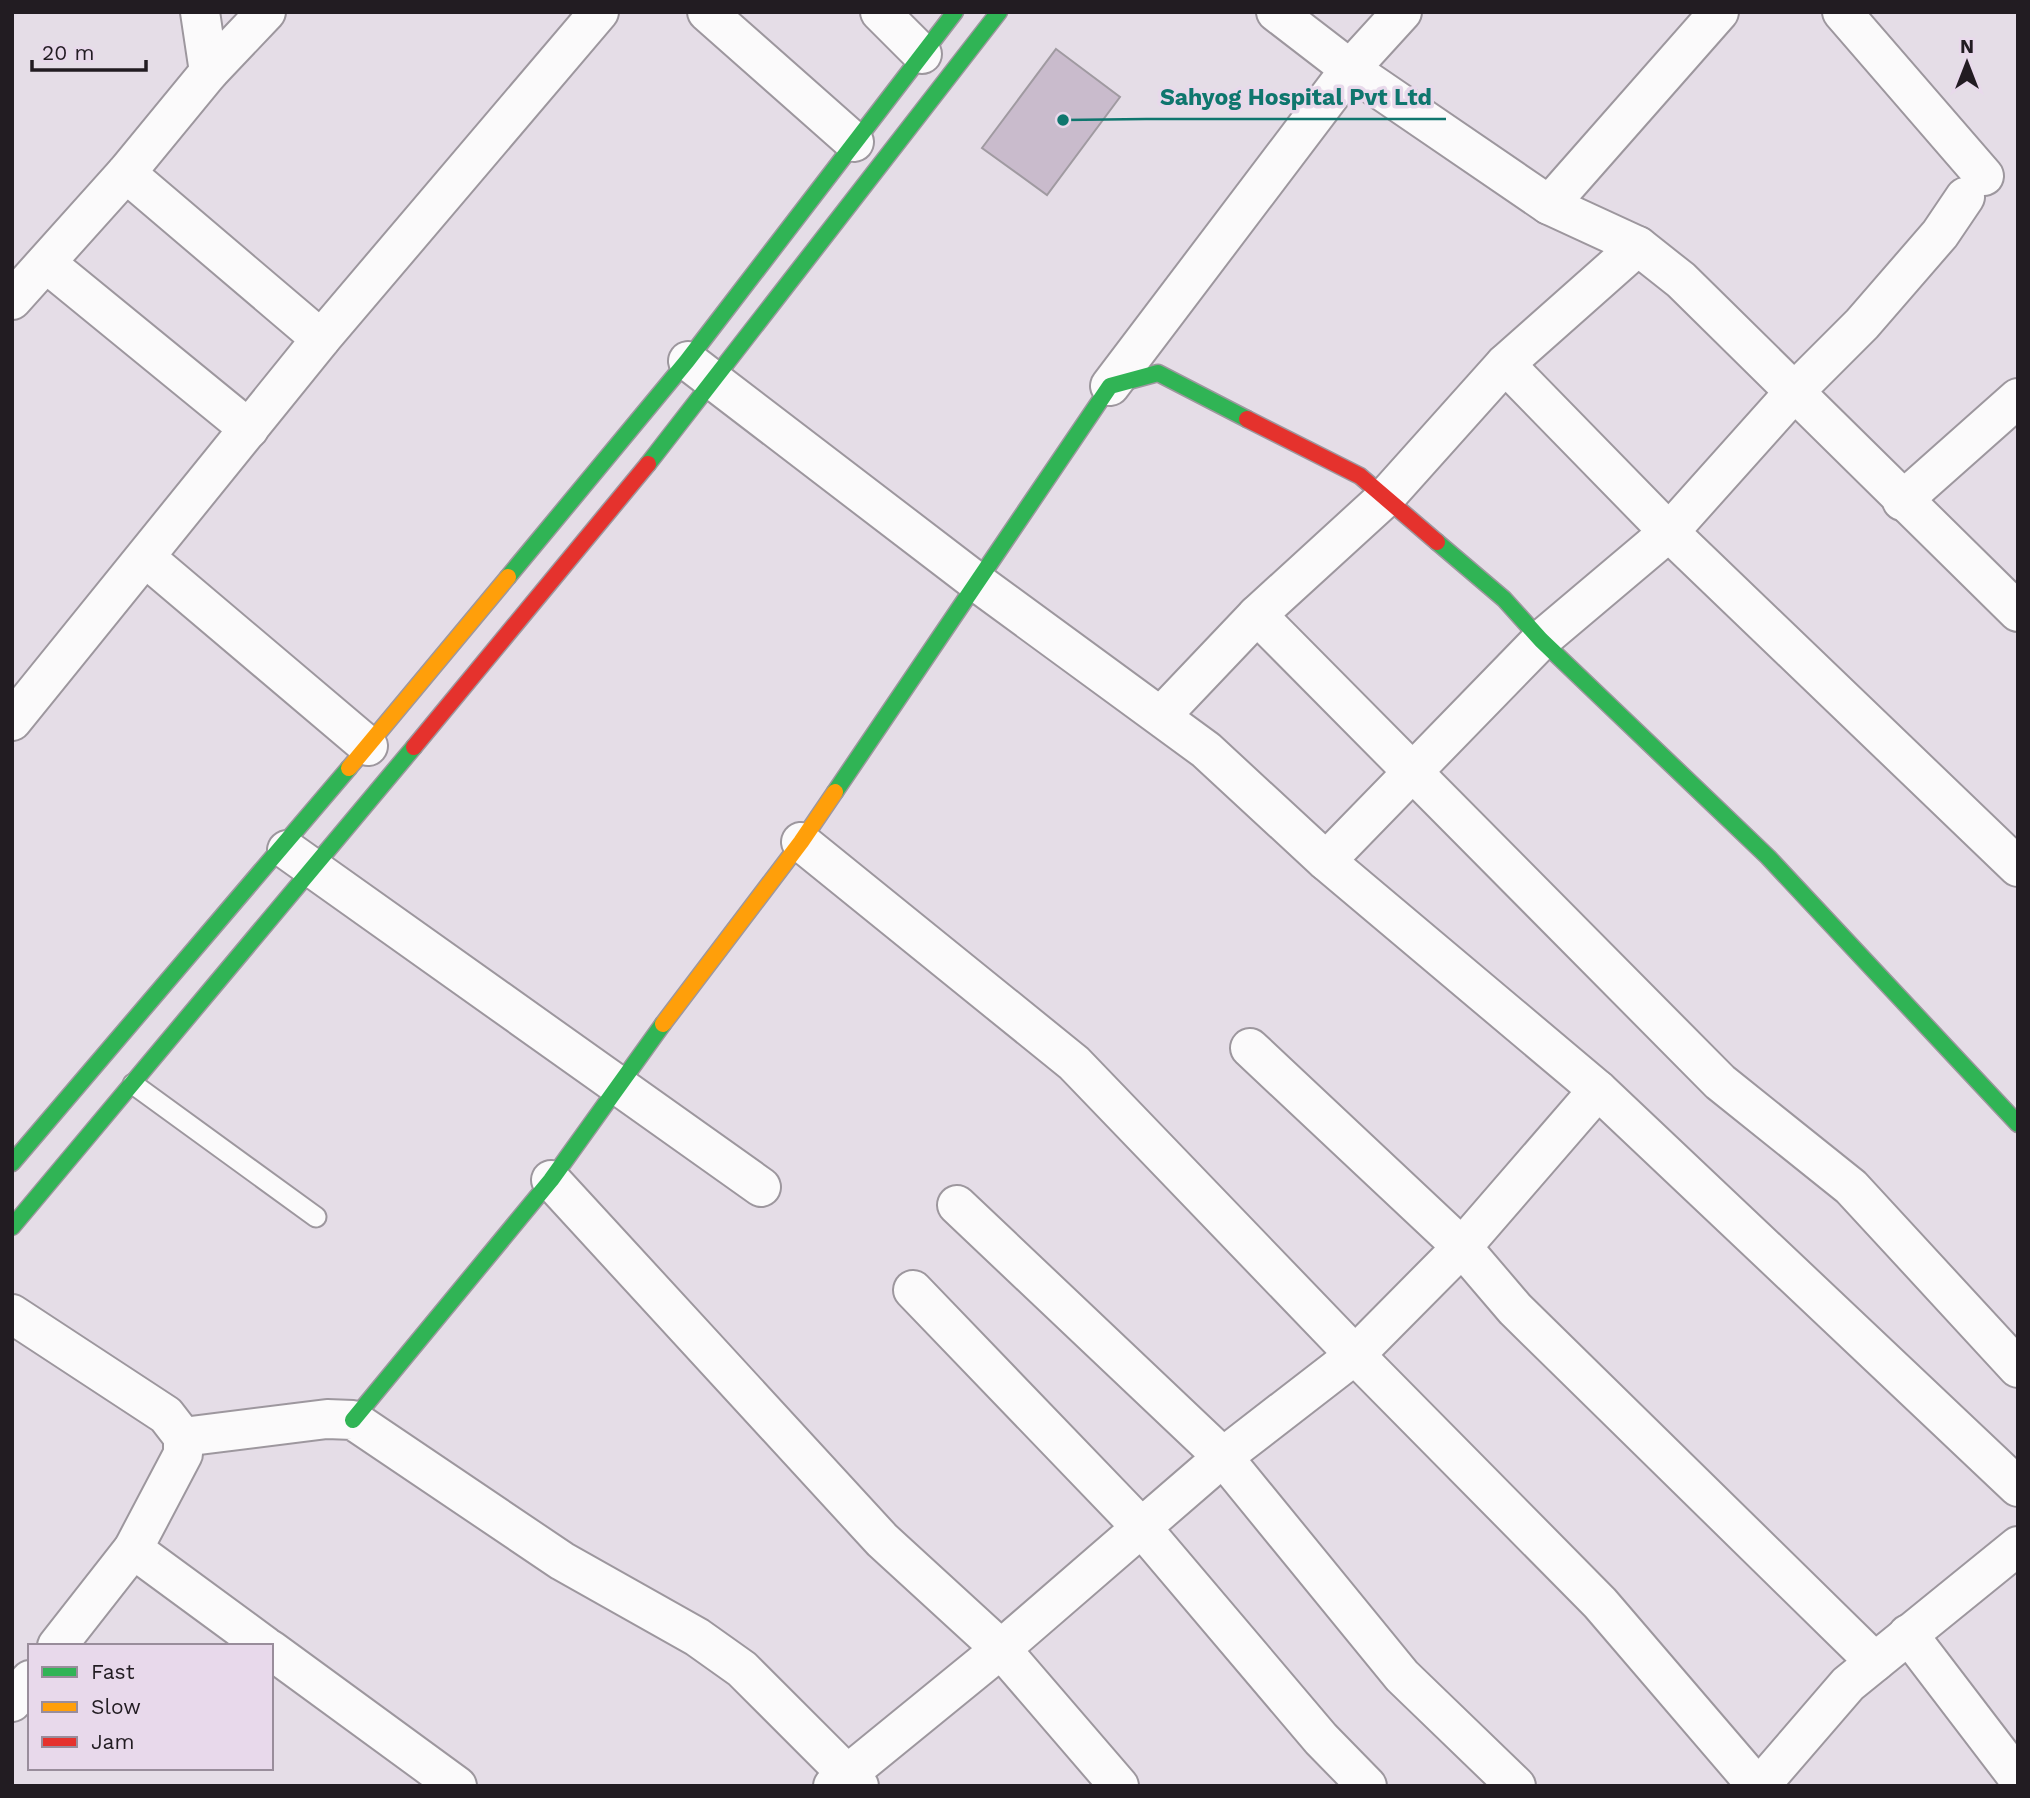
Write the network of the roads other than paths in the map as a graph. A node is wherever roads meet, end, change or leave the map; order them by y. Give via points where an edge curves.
1 (200, 12) edge
2 (266, 12) edge
3 (599, 12) edge
4 (707, 12) edge
5 (880, 12) edge
6 (955, 12) edge
7 (999, 12) edge
8 (1276, 12) edge
9 (1402, 12) edge
10 (1719, 12) edge
11 (1842, 12) edge
12 (922, 54) junction
13 (1350, 69) junction
14 (209, 72) junction
15 (854, 142) junction
16 (126, 173) junction
17 (1549, 205) junction
18 (1638, 246) junction
19 (46, 262) junction
20 (12, 300) edge
21 (321, 339) junction
22 (1505, 364) junction
23 (701, 371) junction
24 (1111, 386) junction
25 (1796, 390) junction
26 (2018, 398) edge
27 (249, 429) junction
28 (1385, 498) junction
29 (1902, 501) junction
30 (1669, 532) junction
31 (146, 558) junction
32 (978, 583) junction
33 (2018, 612) edge
34 (1257, 615) junction
35 (1541, 640) junction
36 (1161, 716) junction
37 (12, 721) edge
38 (368, 746) junction
39 (1414, 771) junction
40 (801, 842) junction
41 (283, 846) junction
42 (1326, 861) junction
43 (2018, 867) edge
44 (313, 870) junction
45 (1250, 1048) dead end
46 (133, 1084) junction
47 (617, 1084) junction
48 (1598, 1090) junction
49 (2018, 1124) edge
50 (12, 1163) edge
51 (551, 1180) junction
52 (761, 1187) dead end
53 (957, 1205) dead end
54 (316, 1217) dead end
55 (12, 1227) edge
56 (1462, 1247) junction
57 (913, 1290) dead end
58 (12, 1314) edge
59 (1355, 1355) junction
60 (2018, 1368) edge
61 (353, 1420) junction
62 (183, 1437) junction
63 (1223, 1457) junction
64 (2018, 1487) edge
65 (1142, 1528) junction
66 (2018, 1546) edge
67 (133, 1549) junction
68 (1908, 1634) junction
69 (59, 1644) edge
70 (262, 1644) edge
71 (1001, 1649) junction
72 (273, 1651) edge
73 (1875, 1662) junction
74 (28, 1682) edge
75 (12, 1702) edge
76 (2018, 1778) edge
77 (847, 1781) edge
78 (457, 1786) edge
79 (1119, 1786) edge
80 (1367, 1786) edge
81 (1516, 1786) edge
82 (1758, 1786) edge

1 - 14 street
2 - 14 street
3 - 21 street
4 - 15 street
5 - 12 street
6 - 12 main road
7 - 23 main road
8 - 13 street
9 - 13 street
10 - 17 street
11 - 25 street via 1975,186 1862,324
12 - 15 main road
13 - 17 street
13 - 24 street
14 - 16 street
15 - 23 main road
16 - 19 street
16 - 21 street
17 - 18 street
18 - 22 street
18 - 25 street via 1681,280
19 - 20 street
19 - 27 street
21 - 27 street
22 - 28 street
22 - 30 street
23 - 32 street
23 - 38 main road
23 - 44 main road via 614,508
24 - 28 main road via 1158,373 1360,476
24 - 32 main road
25 - 29 street
25 - 30 street
26 - 29 street
27 - 31 street
28 - 34 street
28 - 35 main road via 1504,599
29 - 33 street
30 - 35 street
30 - 43 street
31 - 37 street
31 - 38 street
32 - 36 street
32 - 40 main road
34 - 36 street
34 - 39 street
35 - 39 street
35 - 49 main road via 1768,857
36 - 42 street via 1206,750
38 - 41 main road
39 - 42 street
39 - 60 street via 1720,1082 1851,1187
40 - 47 main road
40 - 59 street via 1074,1063
41 - 44 street
41 - 50 main road
42 - 48 street
44 - 46 main road
44 - 47 street
45 - 56 street
46 - 54 lane
46 - 55 main road
47 - 51 main road
47 - 52 street
48 - 56 street
48 - 64 street
51 - 61 main road
51 - 71 street via 882,1540
53 - 63 street
56 - 59 street
56 - 73 street via 1515,1309
57 - 65 street
58 - 62 street via 166,1415
59 - 63 street
59 - 82 street via 1600,1603
61 - 62 street via 327,1419
61 - 77 street via 562,1561 697,1637 742,1669
62 - 67 street via 183,1454
63 - 65 street
63 - 81 street via 1402,1676
65 - 71 street
65 - 80 street via 1321,1739
66 - 68 street
67 - 69 street
67 - 70 street
68 - 73 street
68 - 76 street
71 - 77 street
71 - 79 street
72 - 78 street
73 - 82 street via 1848,1684
74 - 75 street

